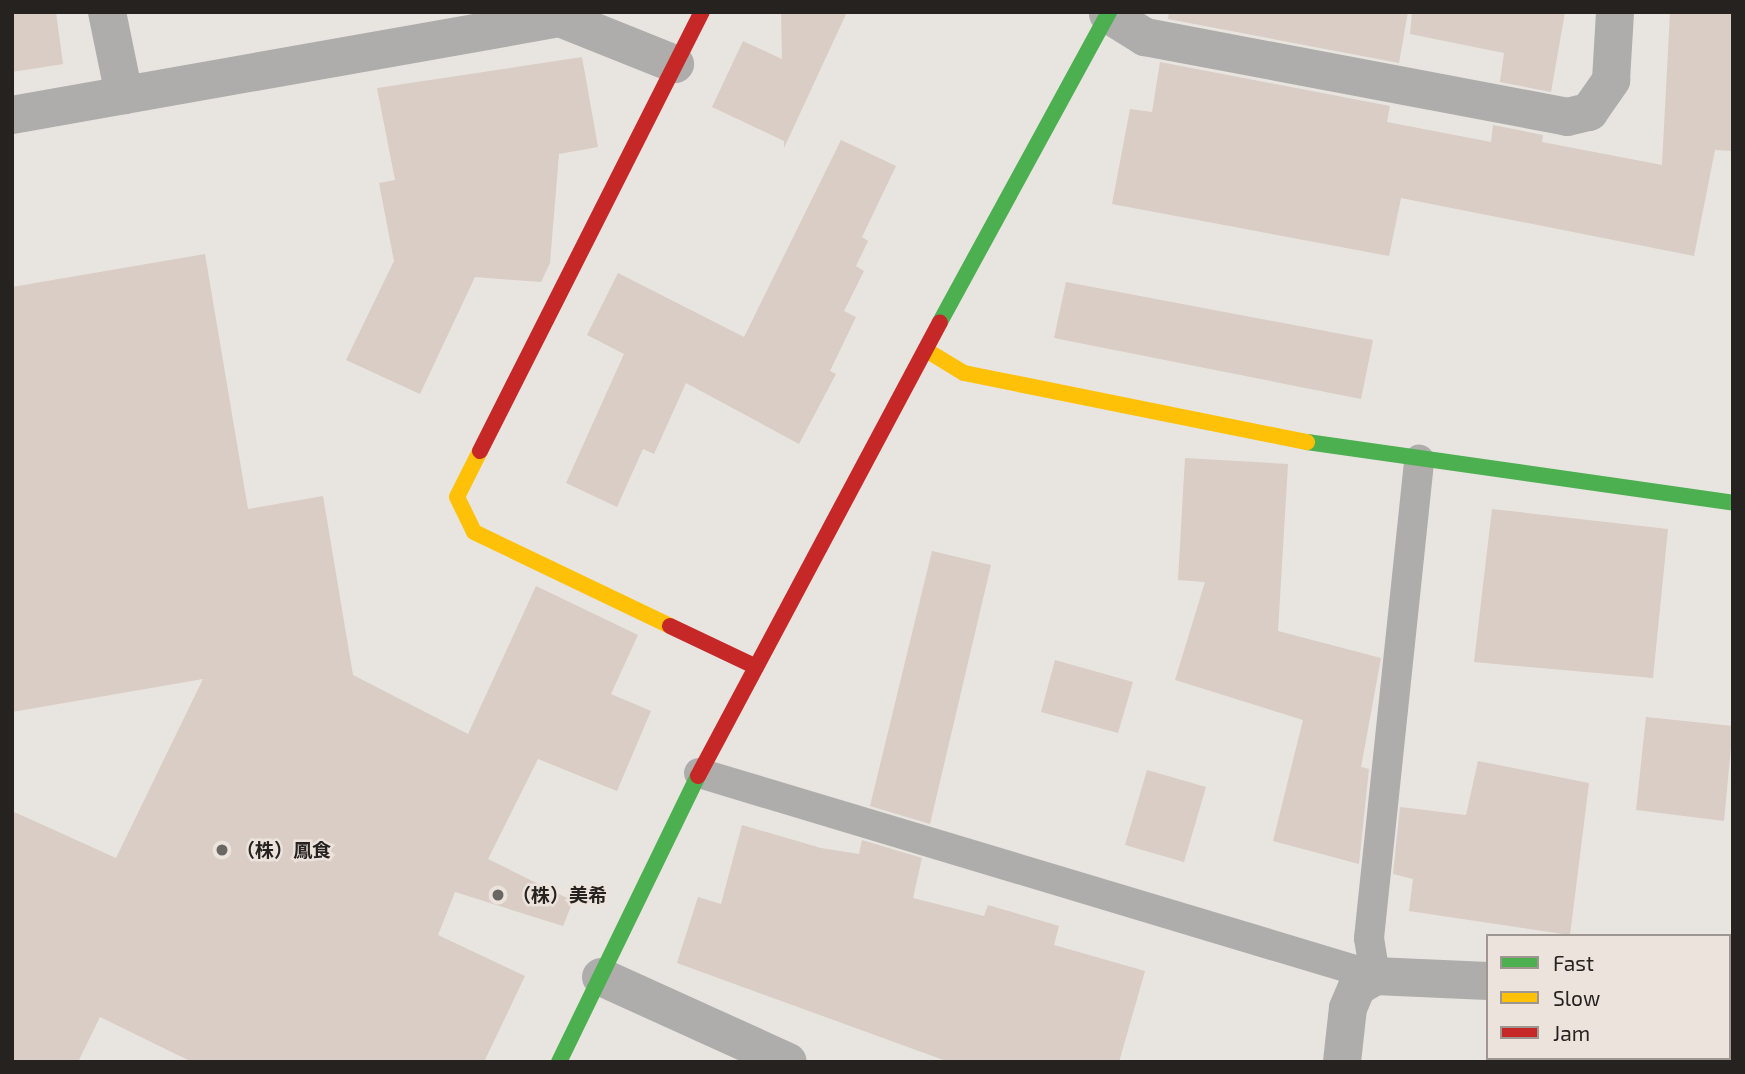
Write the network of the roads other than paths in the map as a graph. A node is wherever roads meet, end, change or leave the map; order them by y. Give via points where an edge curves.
1 (107, 12) edge
2 (702, 12) edge
3 (1615, 12) edge
4 (1109, 13) edge
5 (675, 64) junction
6 (124, 95) junction
7 (12, 115) edge
8 (926, 351) junction
9 (1419, 460) junction
10 (1733, 503) edge
11 (752, 665) junction
12 (699, 774) junction
13 (1376, 976) junction
14 (601, 977) junction
15 (1486, 981) edge
16 (559, 1062) edge
17 (788, 1062) edge
18 (1342, 1062) edge

1 - 6 street
2 - 5 street
3 - 4 street via 1611,80 1589,112 1567,117 1145,37
4 - 8 street
5 - 6 street via 560,18
5 - 11 street via 457,497 474,532
6 - 7 street
8 - 9 street via 964,373
8 - 11 street
9 - 10 street
9 - 13 lane via 1369,938
11 - 12 street
12 - 13 lane
12 - 14 street
13 - 15 street
13 - 18 street via 1357,987 1348,1008
14 - 16 street
14 - 17 street

